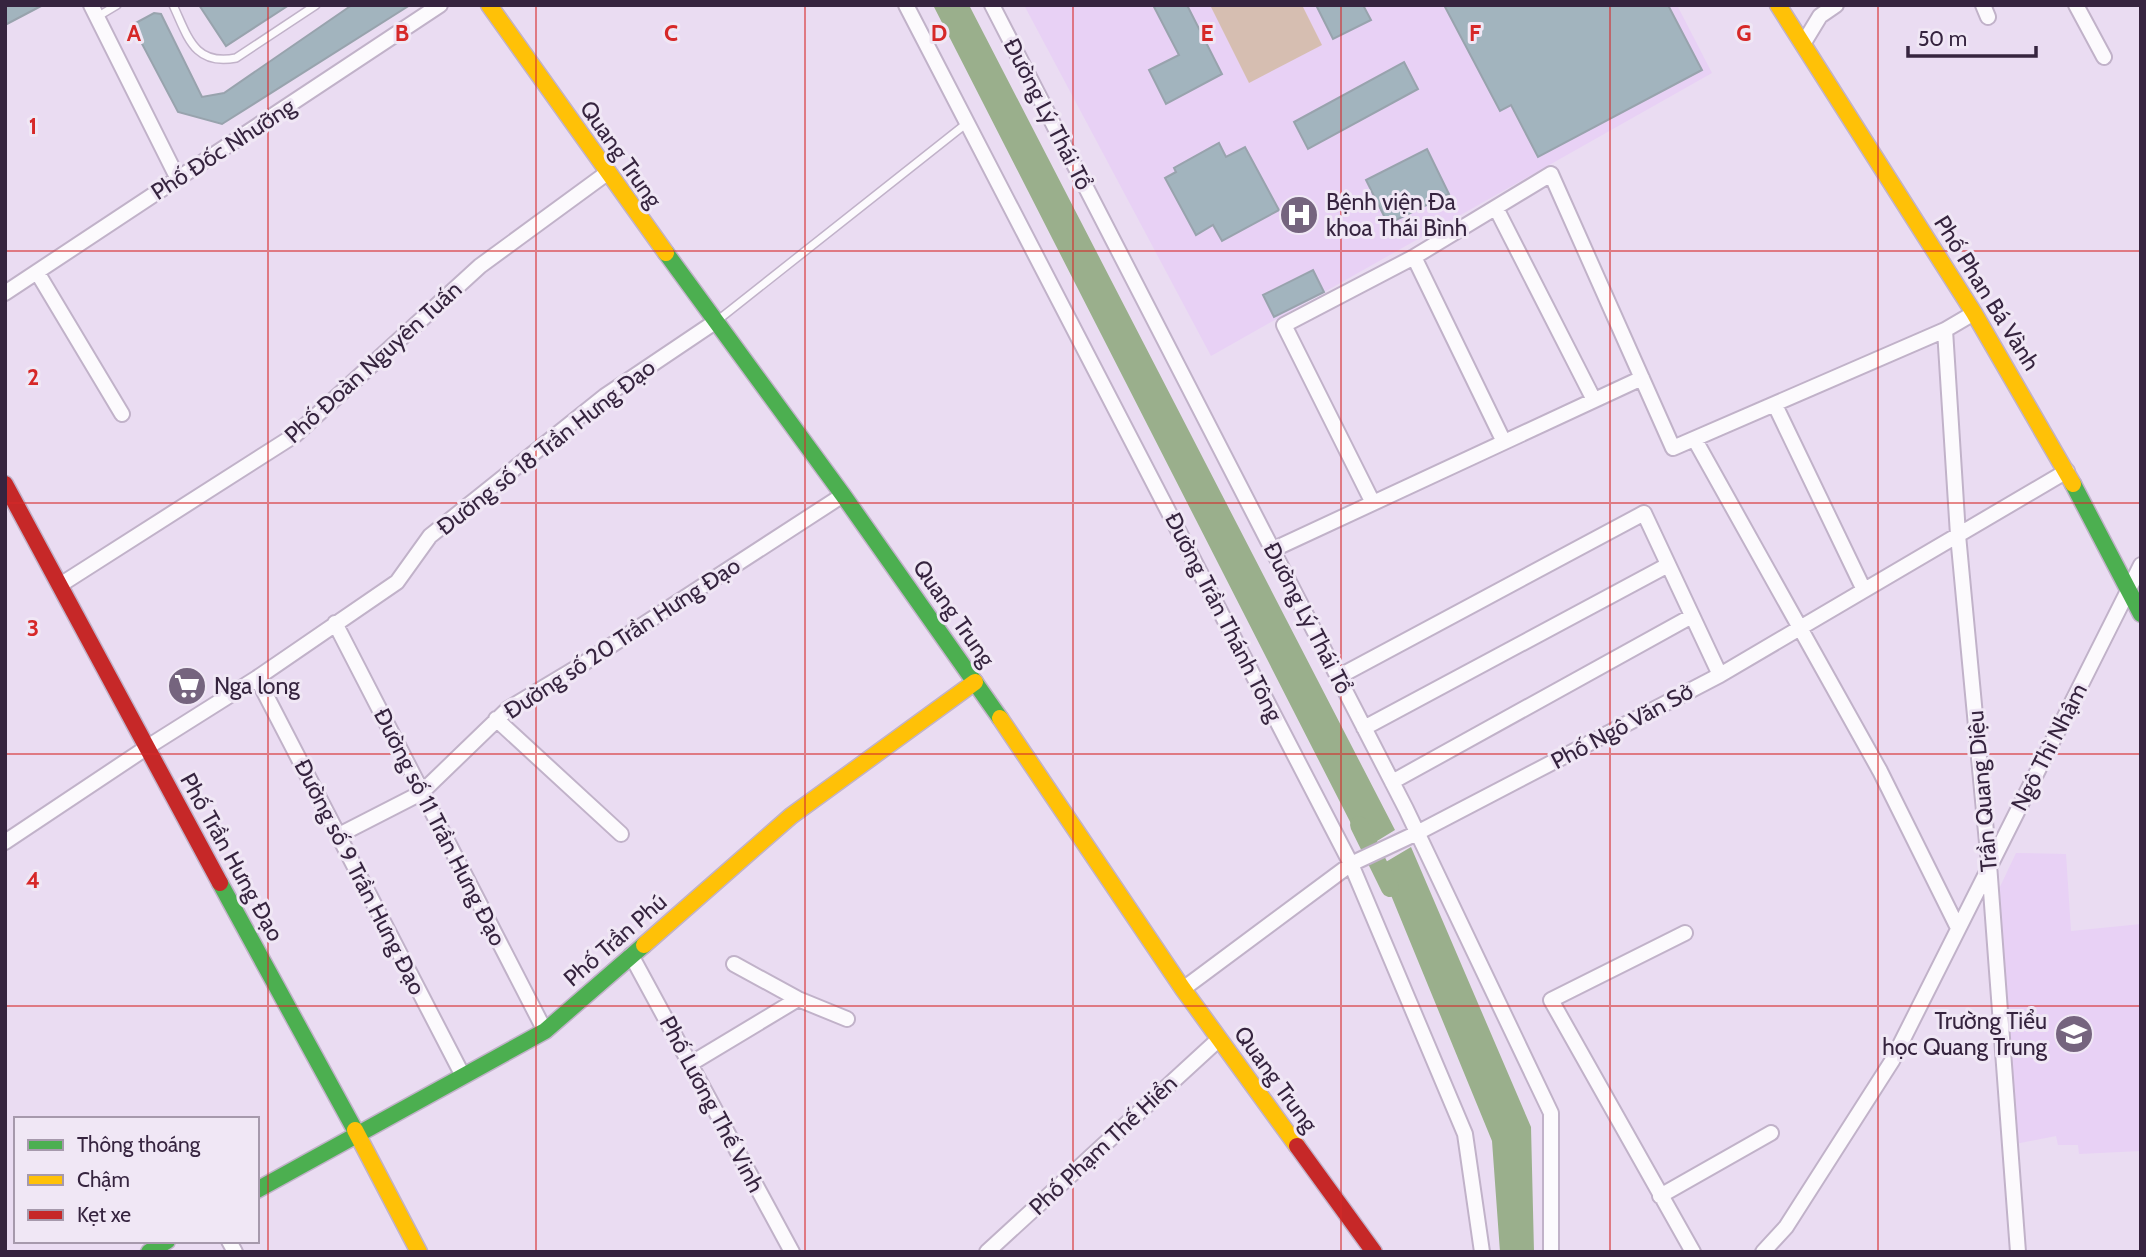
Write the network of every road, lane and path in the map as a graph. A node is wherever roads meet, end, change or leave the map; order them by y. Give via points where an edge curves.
1 (117, 5) edge
2 (173, 5) edge
3 (316, 5) edge
4 (440, 5) edge
5 (489, 5) edge
6 (906, 5) edge
7 (992, 5) edge
8 (1778, 5) edge
9 (1836, 5) edge
10 (2076, 5) edge
11 (94, 11) edge
12 (1803, 44) junction
13 (2104, 57) dead end
14 (968, 123) junction
15 (607, 173) junction
16 (178, 178) junction
17 (1496, 208) junction
18 (1414, 257) junction
19 (37, 272) junction
20 (5, 293) edge
21 (1974, 313) junction
22 (715, 322) junction
23 (1945, 330) junction
24 (1642, 378) junction
25 (1594, 400) junction
26 (1775, 405) junction
27 (122, 414) dead end
28 (1695, 440) junction
29 (1504, 442) junction
30 (2067, 471) junction
31 (5, 484) edge
32 (843, 495) junction
33 (1373, 503) junction
34 (1958, 535) junction
35 (1272, 550) junction
36 (1668, 565) junction
37 (2141, 565) edge
38 (60, 585) junction
39 (2129, 588) junction
40 (1864, 590) junction
41 (2141, 614) edge
42 (1692, 615) junction
43 (335, 623) junction
44 (1801, 628) junction
45 (1720, 675) junction
46 (1338, 677) junction
47 (257, 678) junction
48 (975, 682) junction
49 (496, 719) junction
50 (1364, 728) junction
51 (146, 748) junction
52 (1392, 782) junction
53 (421, 793) junction
54 (1417, 833) junction
55 (621, 834) dead end
56 (339, 835) junction
57 (5, 842) edge
58 (1357, 861) junction
59 (1989, 864) junction
60 (1958, 928) junction
61 (1685, 933) dead end
62 (631, 956) junction
63 (734, 964) dead end
64 (1183, 989) junction
65 (798, 999) junction
66 (846, 1018) dead end
67 (545, 1031) junction
68 (1219, 1039) junction
69 (690, 1064) junction
70 (463, 1076) junction
71 (1772, 1133) dead end
72 (356, 1134) junction
73 (259, 1189) edge
74 (1660, 1196) junction
75 (419, 1252) edge
76 (792, 1252) edge
77 (986, 1252) edge
78 (1374, 1252) edge
79 (1482, 1252) edge
80 (1551, 1252) edge
81 (1693, 1252) edge
82 (1763, 1252) edge
83 (2018, 1252) edge

1 - 11 lane
2 - 3 lane via 194,49 222,61 236,58
4 - 16 street, Phố Đốc Nhưỡng
5 - 15 street, Quang Trung
6 - 14 street, Đường Trần Thánh Tông
7 - 35 street, Đường Lý Thái Tổ
8 - 12 street, Phố Phan Bá Vành
9 - 12 street via 1816,21
10 - 13 street
11 - 16 street
12 - 21 street, Phố Phan Bá Vành
14 - 22 lane
14 - 58 street, Đường Trần Thánh Tông
15 - 22 street, Quang Trung
15 - 38 street, Phố Đoàn Nguyên Tuấn via 480,266 295,435
16 - 19 street, Phố Đốc Nhưỡng
17 - 18 street
17 - 24 street via 1551,174
17 - 25 street
18 - 29 street
18 - 33 street via 1284,325
19 - 20 street, Phố Đốc Nhưỡng
19 - 27 street
21 - 23 street
21 - 30 street, Phố Phan Bá Vành
22 - 32 street, Quang Trung
22 - 43 street, Đường số 18 Trần Hưng Đạo via 605,396 430,536 397,582
23 - 26 street
23 - 34 street, Trần Quang Diệu
24 - 25 street
24 - 28 street via 1674,449
25 - 29 street
26 - 28 street
26 - 40 street
28 - 44 street
29 - 33 street
30 - 34 street, Phố Ngô Văn Sở
30 - 39 street, Phố Phan Bá Vành
31 - 38 street, Phố Trần Hưng Đạo
32 - 48 street, Quang Trung
32 - 49 street, Đường số 20 Trần Hưng Đạo
33 - 35 street
34 - 40 street, Phố Ngô Văn Sở
34 - 59 street, Trần Quang Diệu
35 - 46 street, Đường Lý Thái Tổ
36 - 42 street
36 - 46 street via 1644,513
36 - 50 street
37 - 39 street, Ngô Thì Nhậm
38 - 51 street, Phố Trần Hưng Đạo
39 - 41 street, Phố Phan Bá Vành
39 - 59 street, Ngô Thì Nhậm
40 - 44 street, Phố Ngô Văn Sở
42 - 45 street
42 - 52 street
43 - 47 street, Đường số 18 Trần Hưng Đạo
43 - 53 street, Đường số 11 Trần Hưng Đạo
44 - 45 street, Phố Ngô Văn Sở
44 - 60 street via 1880,771
45 - 54 street, Phố Ngô Văn Sở
46 - 50 street, Đường Lý Thái Tổ
47 - 51 street, Đường số 18 Trần Hưng Đạo
47 - 56 street, Đường số 9 Trần Hưng Đạo
48 - 62 street, Phố Trần Phú via 791,816
48 - 64 street, Quang Trung
49 - 53 street, Đường số 20 Trần Hưng Đạo
49 - 55 street
50 - 52 street, Đường Lý Thái Tổ
51 - 57 street, Đường số 18 Trần Hưng Đạo
51 - 72 street, Phố Trần Hưng Đạo
52 - 54 street, Đường Lý Thái Tổ
53 - 56 street, Đường số 20 Trần Hưng Đạo
53 - 67 street, Đường số 11 Trần Hưng Đạo
54 - 58 street, Phố Ngô Văn Sở
54 - 80 street, Đường Lý Thái Tổ via 1550,1113
56 - 70 street, Đường số 9 Trần Hưng Đạo
58 - 64 street, Phố Ngô Văn Sở
58 - 79 street, Đường Trần Thánh Tông via 1465,1134
59 - 60 street, Ngô Thì Nhậm
59 - 83 street, Trần Quang Diệu
60 - 82 street, Ngô Thì Nhậm via 1892,1061 1786,1227
61 - 74 street via 1551,1000
62 - 67 street, Phố Trần Phú
62 - 69 street, Phố Lương Thế Vinh
63 - 65 street
64 - 68 street, Quang Trung
65 - 66 street
65 - 69 street
67 - 70 street, Phố Trần Phú
68 - 77 street, Phố Phạm Thế Hiển
68 - 78 street, Quang Trung
69 - 76 street, Phố Lương Thế Vinh
70 - 72 street, Phố Trần Phú
71 - 74 street
72 - 73 street, Phố Trần Phú
72 - 75 street, Phố Trần Hưng Đạo
74 - 81 street

